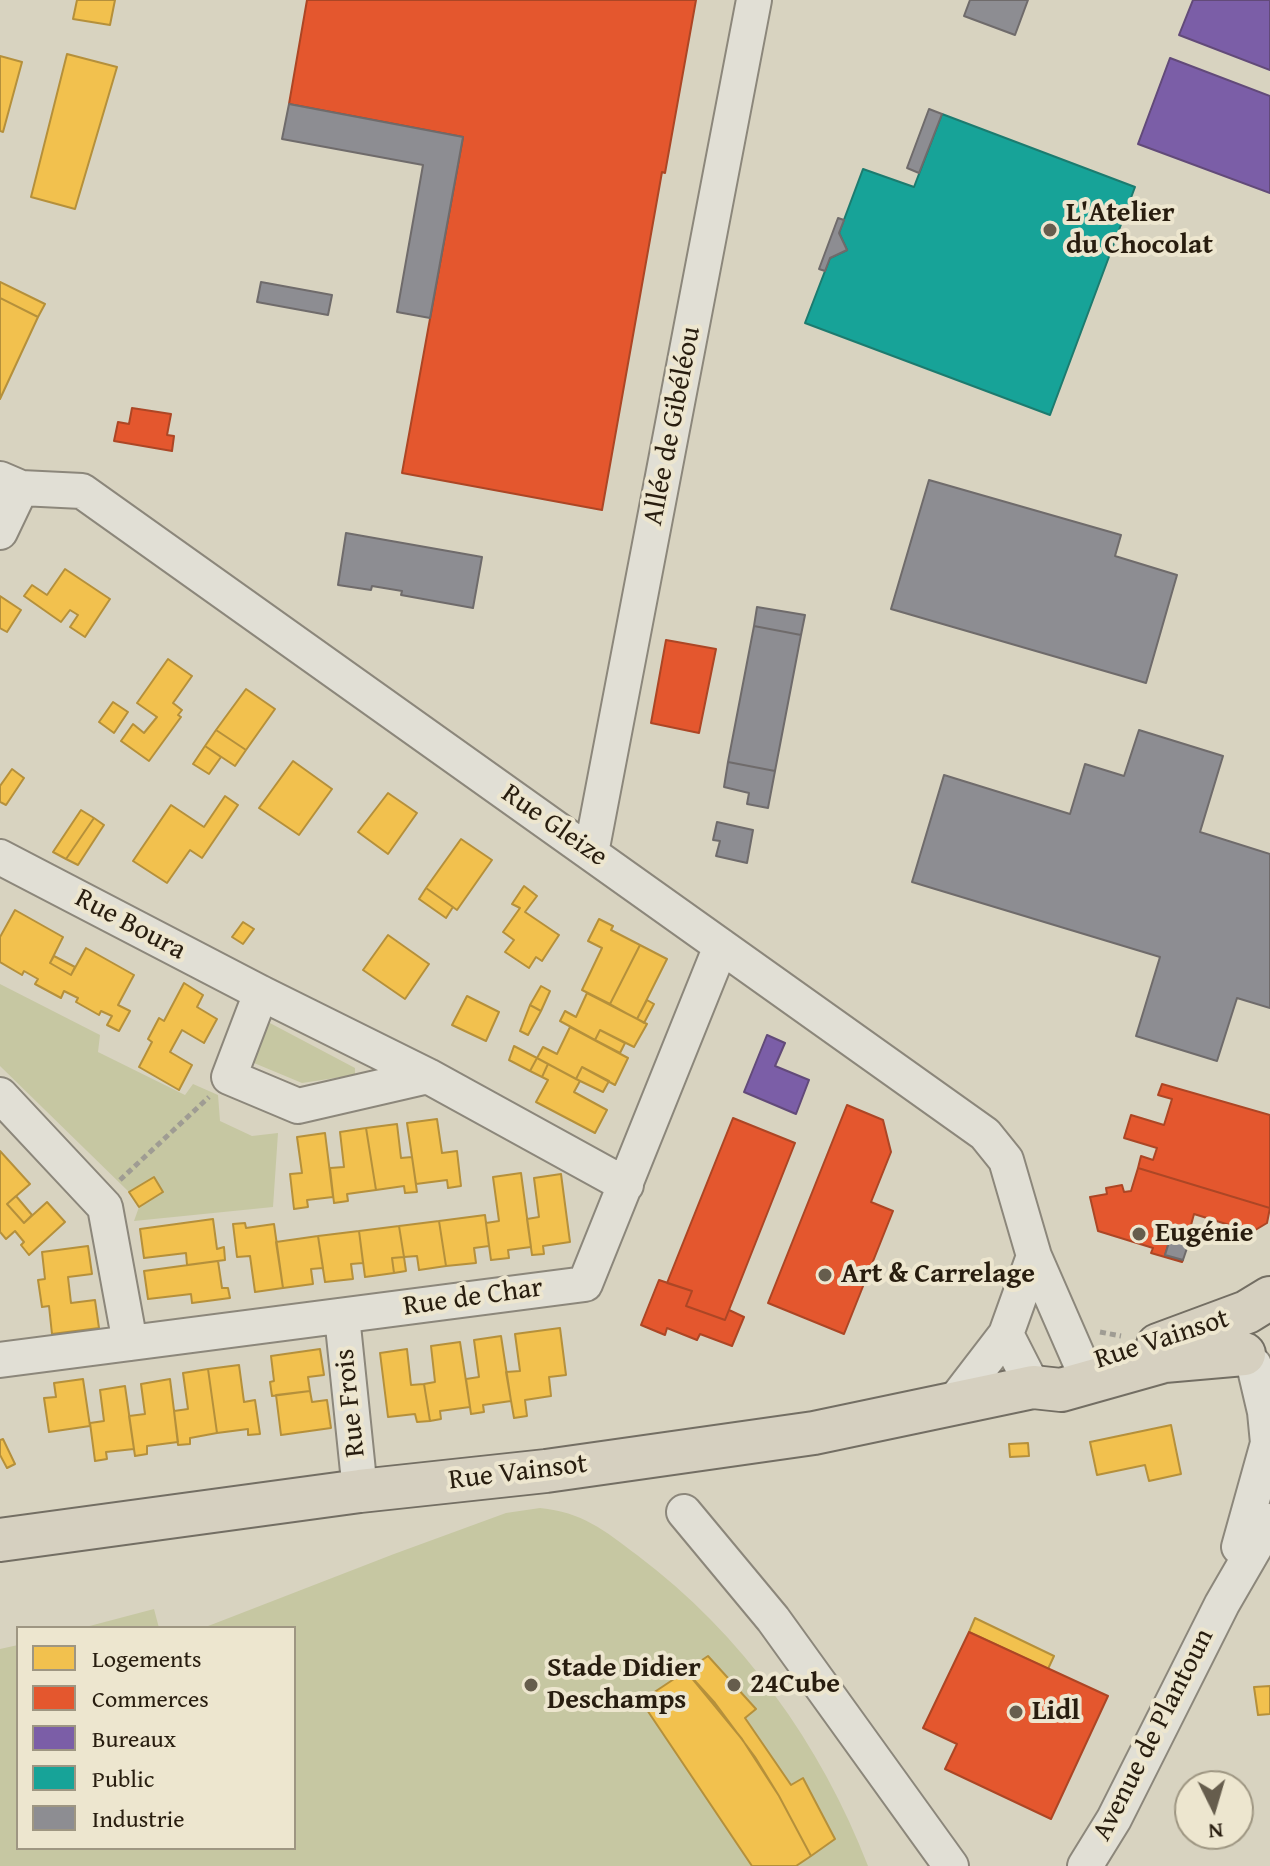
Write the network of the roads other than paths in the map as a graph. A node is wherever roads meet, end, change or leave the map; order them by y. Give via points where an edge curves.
1 (754, 0) edge
2 (11, 483) edge
3 (0, 532) edge
4 (591, 853) junction
5 (0, 857) edge
6 (721, 946) junction
7 (261, 993) junction
8 (428, 1076) junction
9 (0, 1095) edge
10 (626, 1185) junction
11 (1034, 1256) junction
12 (1258, 1305) edge
13 (342, 1316) junction
14 (1006, 1334) junction
15 (130, 1343) junction
16 (0, 1360) edge
17 (1256, 1363) edge
18 (1082, 1366) junction
19 (1033, 1387) junction
20 (953, 1403) junction
21 (360, 1491) junction
22 (684, 1512) dead end
23 (1270, 1521) edge
24 (0, 1540) edge
25 (1222, 1604) junction
26 (951, 1866) edge
27 (1085, 1866) edge

1 - 4 street, Allée de Gibéléou
2 - 3 street
2 - 4 street, Rue Gleize via 82,491
4 - 6 street, Rue Gleize
5 - 7 street, Rue Boura
6 - 10 street, Rue de Char
6 - 11 street, Rue Gleize via 985,1134 1006,1160
7 - 8 street, Rue Boura
7 - 8 street via 229,1077 298,1106
8 - 10 street, Rue Boura
9 - 15 street via 105,1207
10 - 13 street, Rue de Char via 585,1284
11 - 14 street
11 - 18 street, Rue Gleize
12 - 17 main road via 1240,1326 1239,1337
12 - 18 main road, Rue Vainsot via 1181,1339
13 - 15 street, Rue de Char
13 - 21 street, Rue Frois
14 - 19 street
14 - 20 street
15 - 16 street, Rue de Char
17 - 19 main road, Rue Vainsot via 1164,1361 1061,1390
17 - 25 street, Avenue de Plantoun via 1268,1443
18 - 19 main road, Rue Vainsot via 1058,1371
19 - 20 main road, Rue Vainsot
20 - 21 main road, Rue Vainsot via 814,1433
21 - 24 main road, Rue Vainsot
22 - 26 street via 773,1619
23 - 25 street, Avenue de Plantoun
25 - 27 street, Avenue de Plantoun

